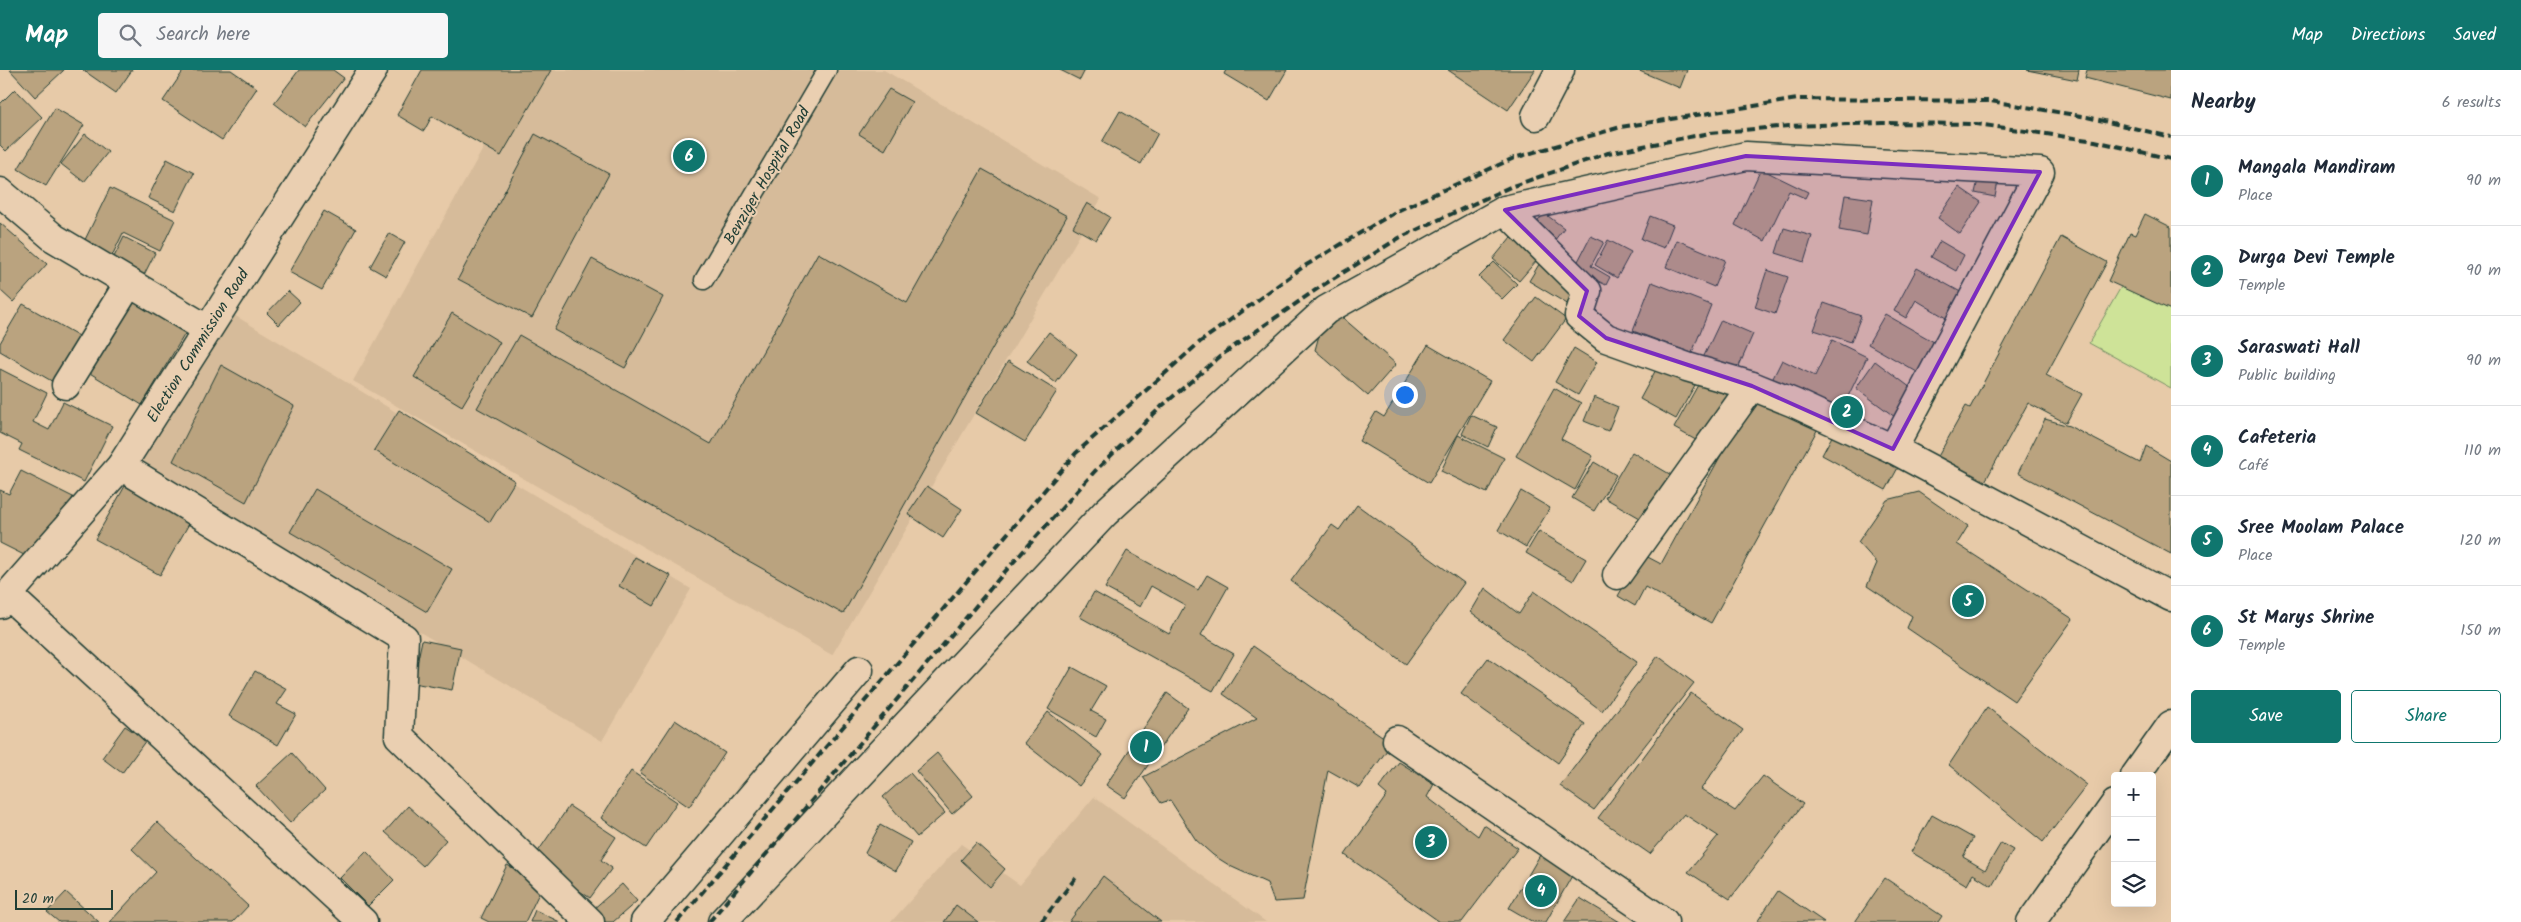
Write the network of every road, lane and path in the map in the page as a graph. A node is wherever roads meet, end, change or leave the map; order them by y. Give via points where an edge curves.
1 (827, 70) edge
2 (1560, 70) edge
3 (363, 74) edge
4 (1536, 116) dead end
5 (0, 192) edge
6 (1505, 210) junction
7 (704, 280) dead end
8 (129, 283) junction
9 (208, 329) junction
10 (66, 385) dead end
11 (1752, 386) junction
12 (1893, 449) junction
13 (121, 466) junction
14 (1617, 575) dead end
15 (2171, 597) edge
16 (4, 600) edge
17 (859, 670) dead end
18 (2171, 724) edge
19 (1398, 740) dead end
20 (2138, 772) edge
21 (2111, 810) edge
22 (363, 922) edge
23 (590, 922) edge
24 (645, 922) edge
25 (722, 922) edge
26 (1664, 922) edge
27 (2031, 922) edge

1 - 7 lane, Benziger Hospital Road
2 - 4 street
3 - 9 street, Election Commission Road
5 - 8 street via 54,238
6 - 11 street via 1587,290 1579,316 1606,338 1687,368
6 - 12 street via 1746,156 2040,172
6 - 25 street via 1326,310 1104,512
8 - 9 street
8 - 10 street
9 - 13 street, Election Commission Road
11 - 12 street via 1794,402
11 - 14 street
12 - 15 street
13 - 16 street, Election Commission Road
13 - 23 street via 404,638 399,736
16 - 22 street
17 - 24 street
18 - 20 street
19 - 26 street
21 - 27 street

